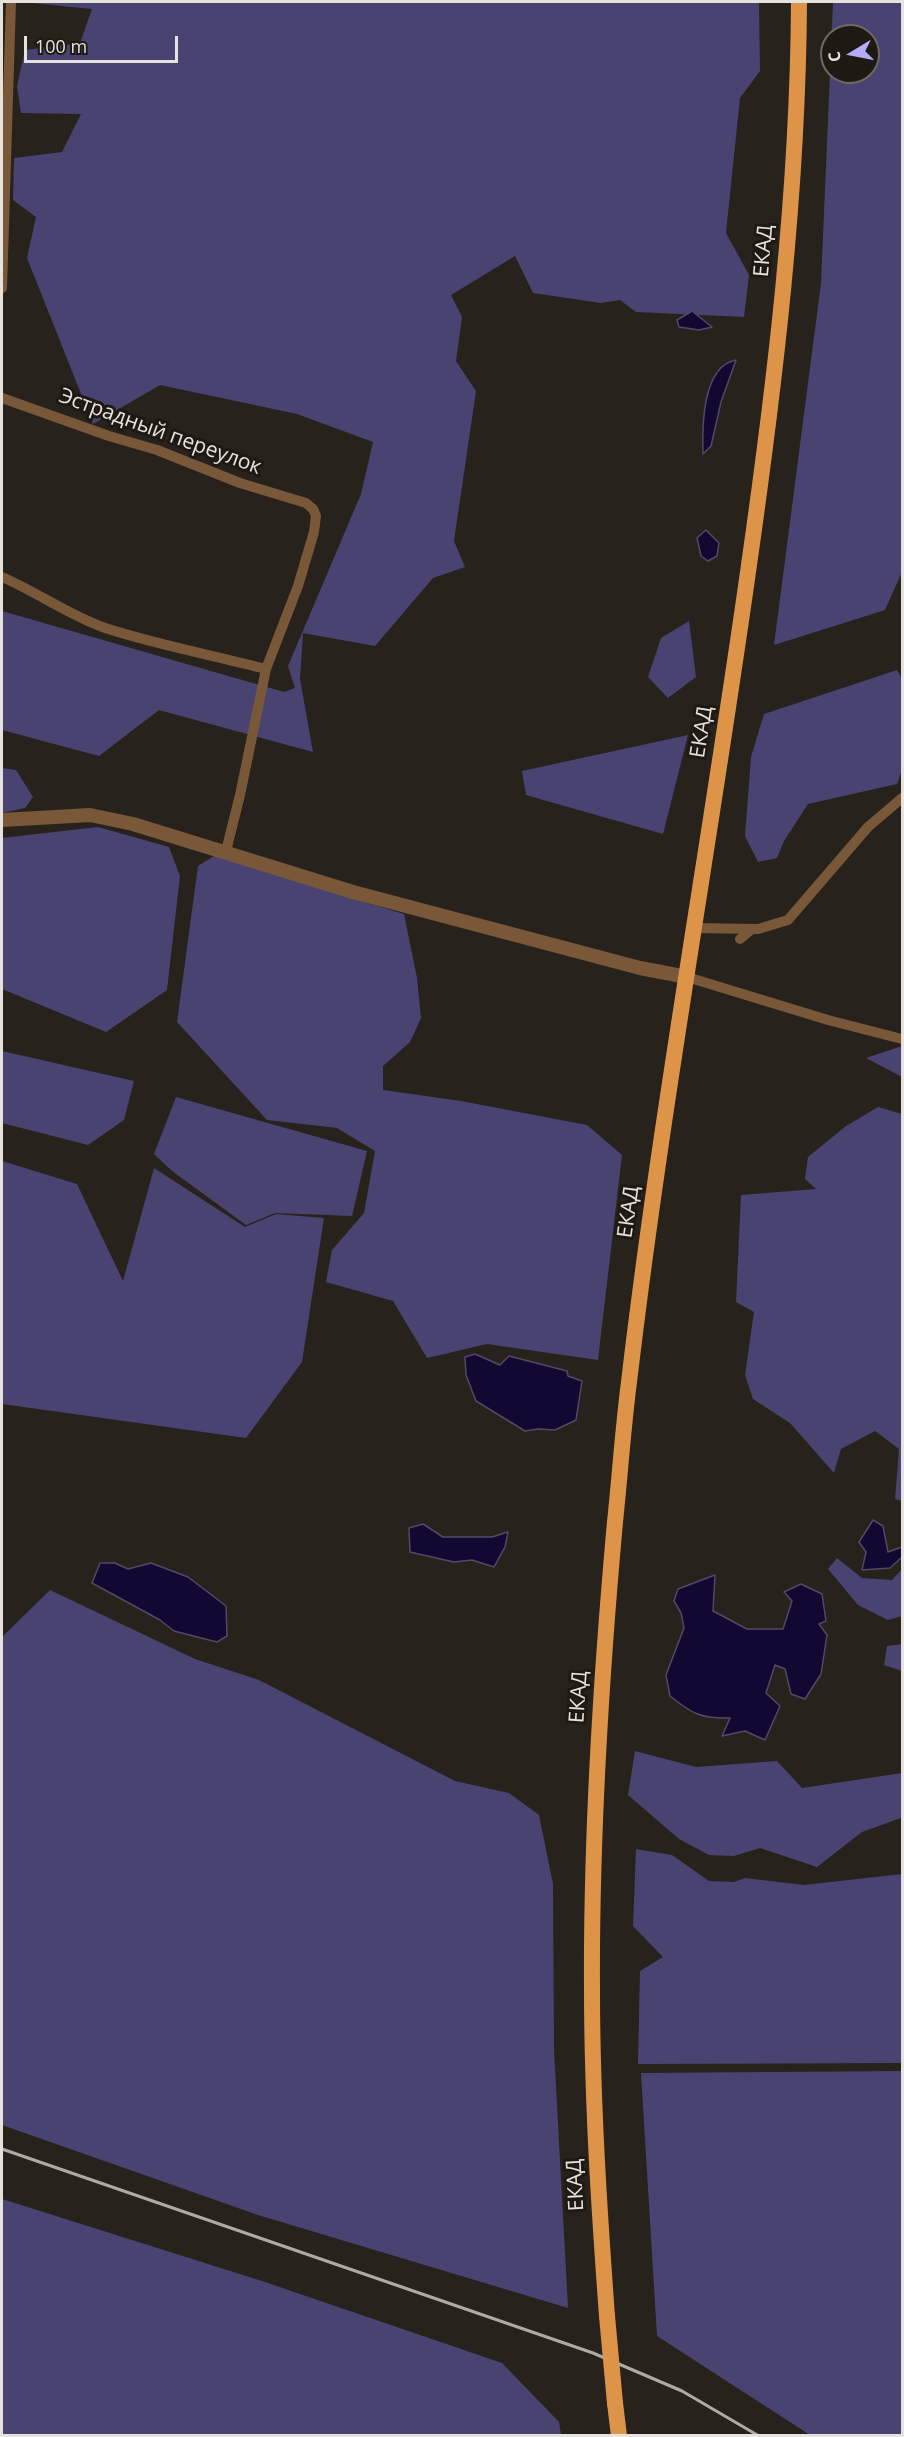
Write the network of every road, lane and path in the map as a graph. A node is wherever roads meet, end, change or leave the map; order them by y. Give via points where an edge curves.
1 (11, 2) edge
2 (800, 2) edge
3 (2, 288) edge
4 (2, 398) edge
5 (2, 577) edge
6 (266, 669) junction
7 (903, 798) edge
8 (2, 820) edge
9 (226, 851) junction
10 (695, 928) junction
11 (752, 929) junction
12 (740, 939) dead end
13 (687, 977) junction
14 (903, 1039) edge
15 (619, 2436) edge

1 - 3 street
2 - 10 highway, ЕКАД via 788,243 770,419
4 - 6 street, Эстрадный переулок via 306,503 313,509 314,532
5 - 6 street via 107,628
6 - 9 street
7 - 11 street via 868,827 788,920
8 - 9 street via 90,815
9 - 13 street via 353,892
10 - 11 street
10 - 13 highway, ЕКАД
11 - 12 street
13 - 14 street
13 - 15 highway, ЕКАД, bridge via 628,1386 596,1789 594,2090 607,2316

